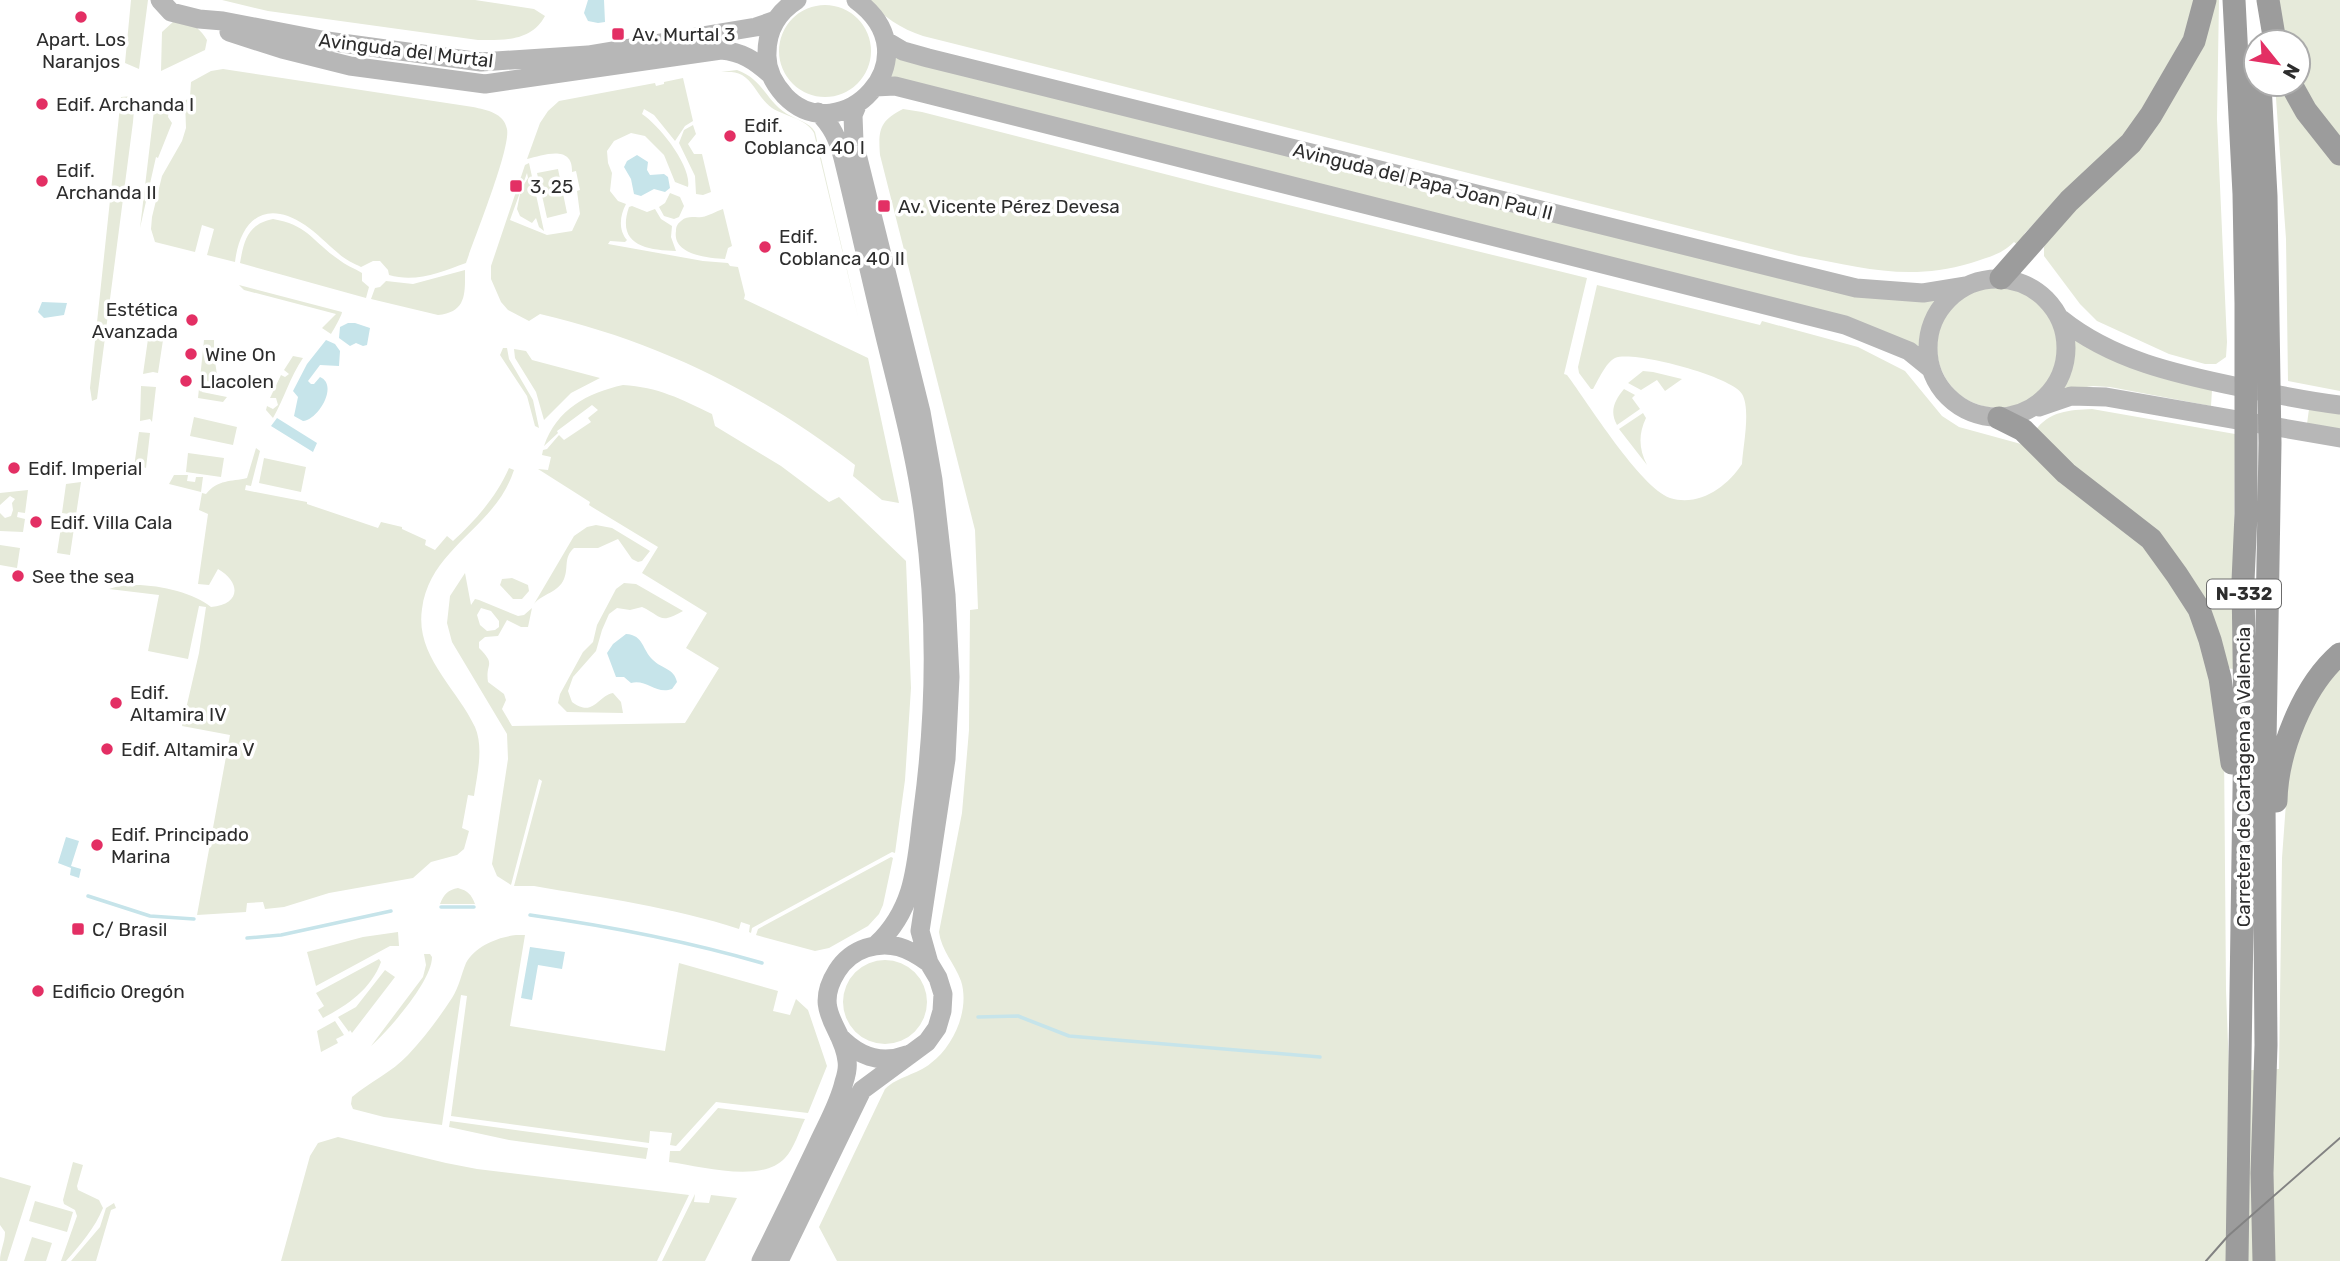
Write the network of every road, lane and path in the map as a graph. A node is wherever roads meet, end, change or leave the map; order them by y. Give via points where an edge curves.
1 (797, 0) edge
2 (856, 0) edge
3 (2205, 0) edge
4 (2234, 0) edge
5 (2256, 0) edge
6 (2268, 0) edge
7 (163, 2) edge
8 (199, 19) junction
9 (776, 20) junction
10 (2257, 28) edge
11 (2273, 28) edge
12 (886, 41) junction
13 (770, 74) junction
14 (876, 87) junction
15 (2261, 98) edge
16 (2299, 98) edge
17 (858, 103) junction
18 (818, 112) junction
19 (2340, 154) edge
20 (2001, 278) junction
21 (1966, 286) junction
22 (2061, 318) junction
23 (1930, 368) junction
24 (2340, 405) edge
25 (2031, 410) junction
26 (1999, 418) junction
27 (2340, 438) edge
28 (2340, 654) edge
29 (877, 944) junction
30 (929, 963) junction
31 (2241, 1032) junction
32 (839, 1036) junction
33 (2266, 1045) junction
34 (913, 1052) junction
35 (2264, 1255) edge
36 (761, 1261) edge
37 (779, 1261) edge
38 (2237, 1261) edge

1 - 9 main road
2 - 12 main road via 880,24
3 - 20 highway via 2194,41 2151,115 2131,142 2069,201
4 - 31 highway, Carretera de Cartagena a Valencia / N-332 via 2246,316
5 - 10 highway
6 - 11 highway
7 - 8 main road, Avinguda del Murtal via 171,12
8 - 9 main road, Avinguda del Murtal via 488,62 588,55
8 - 13 main road, Avinguda del Murtal via 251,40 350,66 485,84 721,50 738,51
9 - 13 main road via 768,37
12 - 14 main road via 884,71
12 - 21 main road, Avinguda del Papa Joan Pau II via 903,51 947,63 1856,288 1923,293
13 - 18 main road, Avinguda del Murtal via 789,100
14 - 17 main road
14 - 23 main road, Avinguda del Papa Joan Pau II via 895,86 1845,325 1906,350
15 - 33 highway, Carretera de Cartagena a Valencia / N-332 via 2270,443 2264,803
16 - 19 highway
17 - 18 main road via 839,111
17 - 30 main road via 853,115 854,142 921,412 946,595 950,677 946,759 920,931
18 - 29 main road via 837,136 844,158 908,429 930,575 934,687 916,859 902,914
20 - 21 main road, Avinguda del Papa Joan Pau II
20 - 22 main road via 2036,290
21 - 23 main road via 1944,305 1930,330
22 - 24 main road via 2120,355 2159,369
22 - 25 main road via 2067,339 2060,379 2048,397
23 - 26 main road, Avinguda del Papa Joan Pau II via 1940,389 1956,405
25 - 26 main road, Avinguda del Papa Joan Pau II
25 - 27 main road, Avinguda del Papa Joan Pau II via 2082,395
26 - 31 highway via 2023,430 2066,472 2151,539 2199,609 2220,678 2232,754 2236,994
28 - 33 highway via 2303,702 2283,753 2276,793
29 - 30 main road via 914,951
29 - 32 main road via 858,951 832,979 830,1018
30 - 34 main road via 943,994 942,1012 927,1042
31 - 38 highway, Carretera de Cartagena a Valencia / N-332
32 - 34 main road via 850,1048 881,1060
32 - 36 main road via 847,1061 844,1083
33 - 35 highway, Carretera de Cartagena a Valencia / N-332
34 - 37 main road via 862,1090

